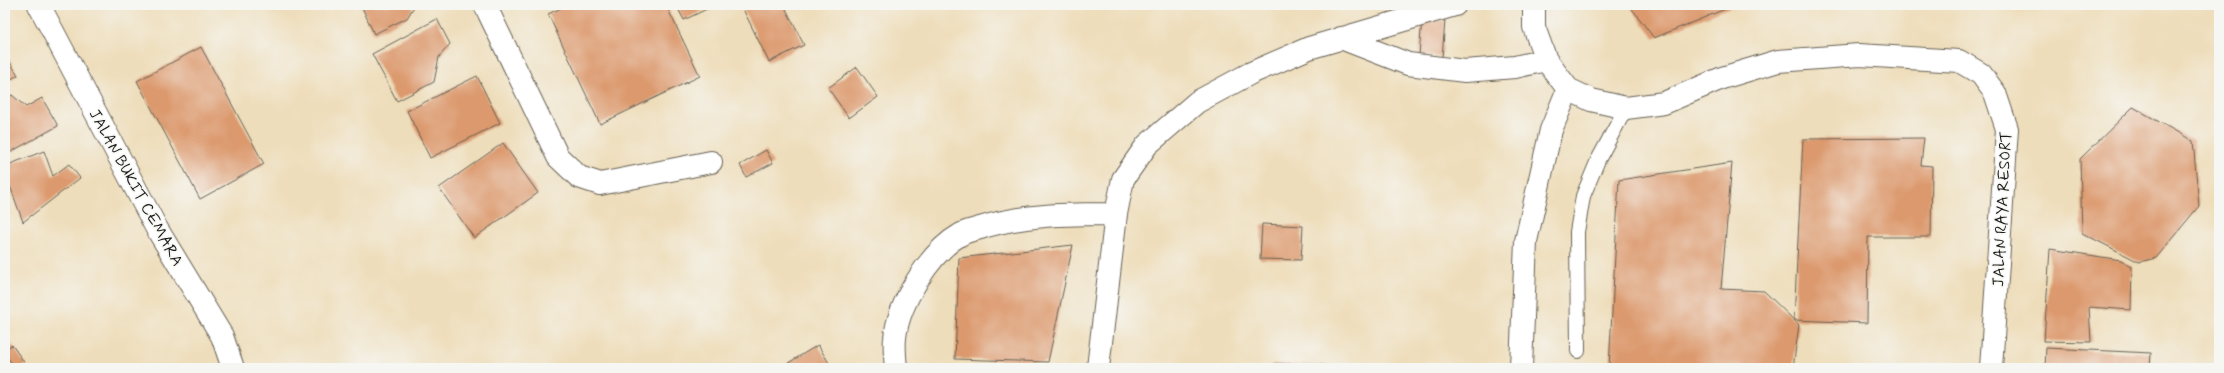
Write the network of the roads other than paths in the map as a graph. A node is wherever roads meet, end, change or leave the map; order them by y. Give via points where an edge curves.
1 (39, 5) edge
2 (485, 5) edge
3 (1455, 5) edge
4 (1534, 5) edge
5 (1341, 38) junction
6 (1546, 60) junction
7 (1568, 89) junction
8 (1626, 108) junction
9 (711, 162) dead end
10 (1116, 214) junction
11 (1578, 352) dead end
12 (233, 368) edge
13 (896, 368) edge
14 (1098, 368) edge
15 (1521, 368) edge
16 (1991, 368) edge

1 - 12 street, JALAN BUKIT CEMARA via 157,229 222,336
2 - 9 street via 558,157 579,177 600,184
3 - 5 street
4 - 6 street, JALAN RAYA RESORT via 1534,27
5 - 6 street via 1408,64 1465,71 1515,67
5 - 10 street via 1309,48 1251,73 1197,102 1147,145 1123,179
6 - 7 street, JALAN RAYA RESORT
7 - 8 street, JALAN RAYA RESORT via 1591,100
7 - 15 street via 1551,130 1526,241
8 - 11 lane via 1582,196 1577,232
8 - 16 street, JALAN RAYA RESORT via 1664,103 1722,78 1778,61 1859,55 1959,61 1981,74 1995,93 2007,130
10 - 13 street via 1056,214 992,225 960,234 937,253 919,275 905,304 895,337
10 - 14 street

